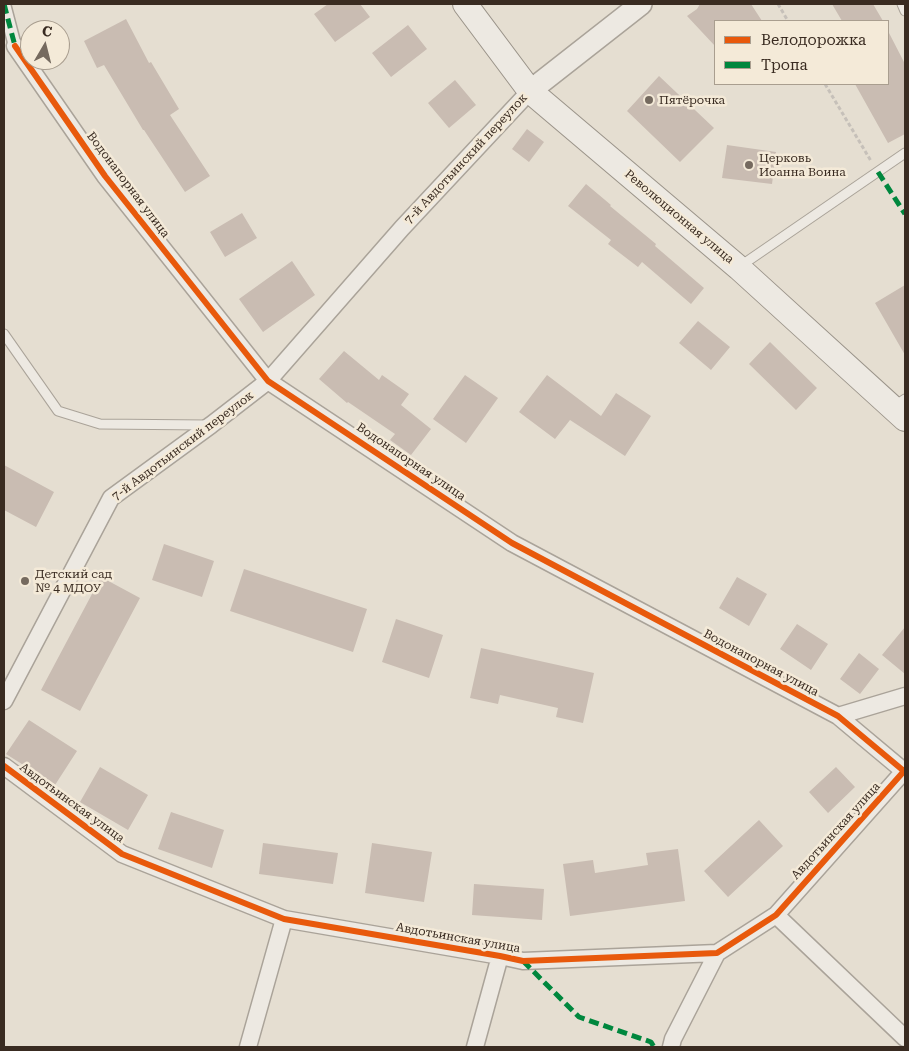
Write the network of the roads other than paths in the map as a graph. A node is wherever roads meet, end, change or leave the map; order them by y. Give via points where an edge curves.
1 (4, 4) edge
2 (465, 4) edge
3 (641, 4) edge
4 (902, 4) edge
5 (905, 11) edge
6 (15, 46) joint
7 (530, 91) junction
8 (905, 153) edge
9 (739, 268) junction
10 (4, 334) edge
11 (268, 381) junction
12 (901, 408) edge
13 (211, 425) junction
14 (905, 696) edge
15 (4, 701) edge
16 (838, 716) junction
17 (4, 766) edge
18 (905, 771) edge
19 (776, 915) junction
20 (284, 920) junction
21 (717, 953) junction
22 (500, 956) junction
23 (905, 1038) edge
24 (675, 1045) edge
25 (248, 1047) edge
26 (475, 1047) edge

1 - 6 street
2 - 7 main road, Революционная улица
3 - 7 street
4 - 5 lane
6 - 11 street, Водонапорная улица via 105,176
7 - 9 main road, Революционная улица
7 - 11 street, 7-й Авдотьинский переулок via 402,228
8 - 9 lane
9 - 12 main road, Революционная улица
10 - 13 lane via 58,411 100,424
11 - 13 street, 7-й Авдотьинский переулок
11 - 16 street, Водонапорная улица via 512,544
13 - 15 street, 7-й Авдотьинский переулок via 111,498
14 - 16 street
16 - 18 street, Водонапорная улица
17 - 20 street, Авдотьинская улица via 122,854
18 - 19 street, Авдотьинская улица
19 - 21 street, Авдотьинская улица
19 - 23 street
20 - 22 street, Авдотьинская улица
20 - 25 street
21 - 22 street, Авдотьинская улица via 524,961
21 - 24 street
22 - 26 street

